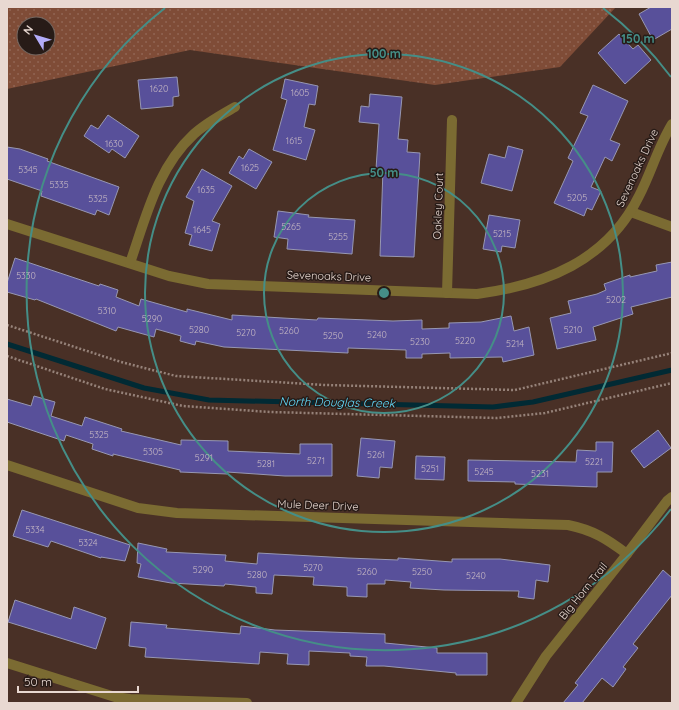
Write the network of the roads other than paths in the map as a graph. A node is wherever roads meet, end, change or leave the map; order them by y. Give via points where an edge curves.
1 (235, 107) dead end
2 (452, 120) dead end
3 (672, 124) edge
4 (631, 212) junction
5 (7, 224) edge
6 (672, 227) edge
7 (130, 263) junction
8 (447, 293) junction
9 (7, 465) edge
10 (672, 497) edge
11 (628, 554) junction
12 (7, 663) edge
13 (247, 703) edge
14 (516, 703) edge

1 - 7 street via 194,133 171,160 155,188
2 - 8 street, Oakley Court
3 - 4 street, Sevenoaks Drive
4 - 6 street
4 - 8 street, Sevenoaks Drive via 602,246 586,259 548,278 498,291 477,294
5 - 7 street, Sevenoaks Drive
7 - 8 street, Sevenoaks Drive via 169,276 208,284
9 - 11 street, Mule Deer Drive via 138,508 177,513 568,525 587,529
10 - 11 street, Big Horn Trail via 666,501
11 - 14 street, Big Horn Trail via 546,656
12 - 13 street via 115,697

